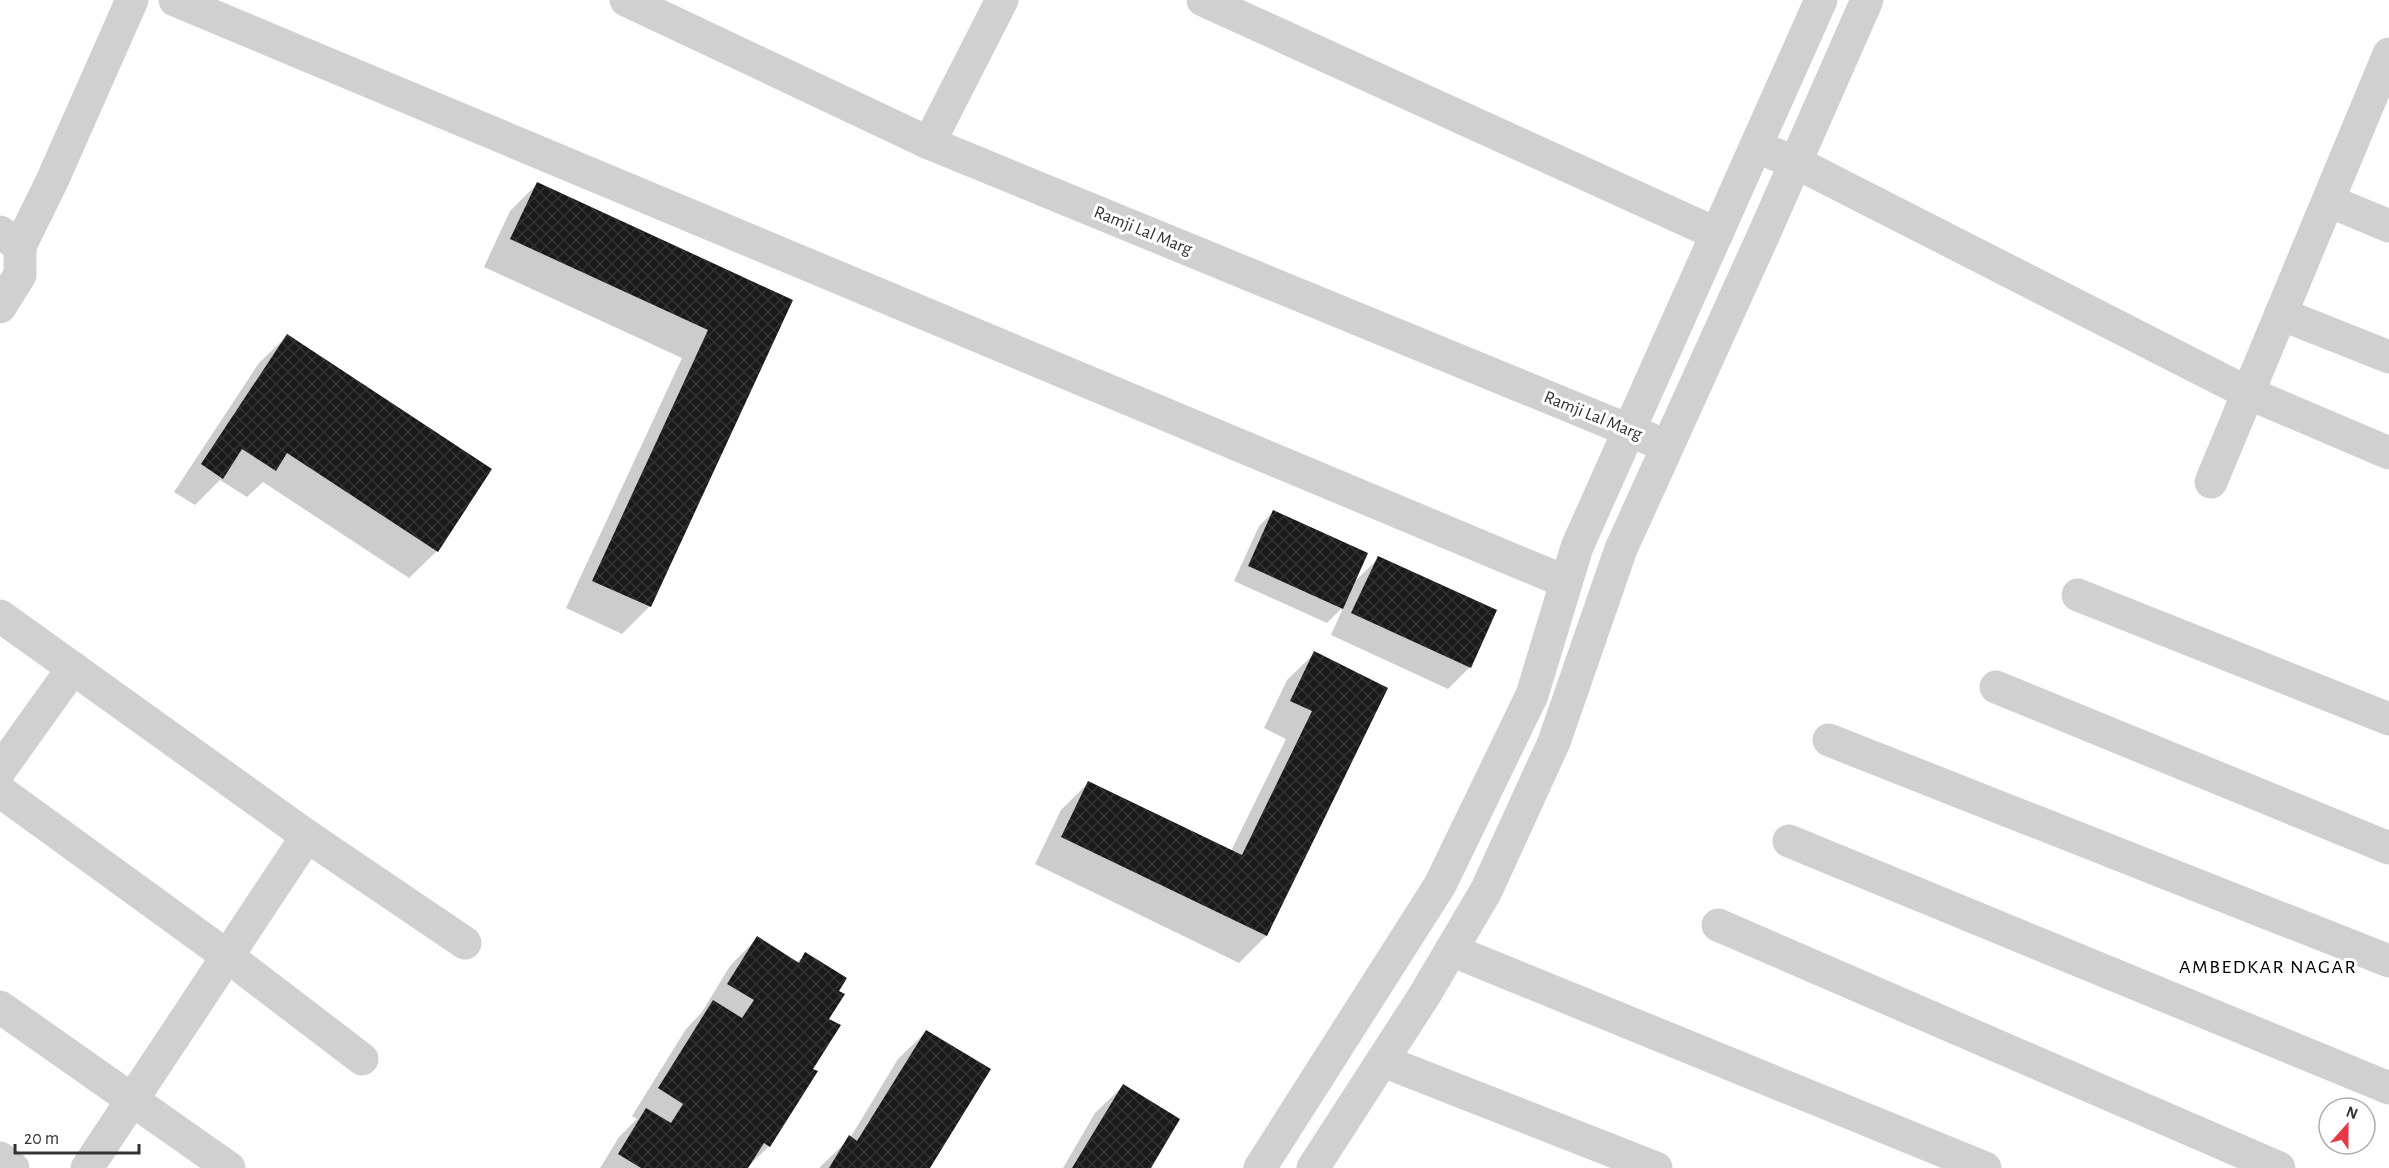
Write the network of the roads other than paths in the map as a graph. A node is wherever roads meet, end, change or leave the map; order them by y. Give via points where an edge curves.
1 (132, 0) edge
2 (175, 0) edge
3 (626, 0) edge
4 (1002, 0) edge
5 (1203, 0) edge
6 (1821, 0) edge
7 (1867, 0) edge
8 (2389, 54) edge
9 (2379, 107) edge
10 (929, 143) junction
11 (1756, 146) junction
12 (1796, 162) junction
13 (2329, 201) junction
14 (2389, 226) edge
15 (1717, 234) junction
16 (10, 239) edge
17 (0, 307) edge
18 (2281, 315) junction
19 (2389, 357) edge
20 (2248, 393) junction
21 (1629, 430) junction
22 (1667, 447) junction
23 (2389, 453) edge
24 (2211, 482) dead end
25 (1566, 582) junction
26 (2078, 595) dead end
27 (0, 616) edge
28 (72, 668) junction
29 (1996, 687) dead end
30 (2389, 719) edge
31 (1829, 740) dead end
32 (0, 770) edge
33 (0, 791) edge
34 (307, 836) junction
35 (1789, 841) dead end
36 (2389, 848) edge
37 (1718, 925) dead end
38 (465, 943) dead end
39 (1451, 950) junction
40 (227, 956) junction
41 (2389, 961) edge
42 (0, 1007) edge
43 (362, 1059) dead end
44 (1383, 1061) junction
45 (2389, 1088) edge
46 (133, 1099) junction
47 (0, 1158) edge
48 (1275, 1164) edge
49 (14, 1168) edge
50 (87, 1168) edge
51 (229, 1168) edge
52 (1313, 1168) edge
53 (1656, 1168) edge
54 (1985, 1168) edge
55 (2279, 1168) edge

1 - 16 street via 52,181
2 - 25 street
3 - 10 street, Ramji Lal Marg
4 - 10 street
5 - 15 street
6 - 11 street
7 - 12 street
8 - 9 street
9 - 13 street
10 - 21 street, Ramji Lal Marg
11 - 12 street
11 - 15 street
12 - 20 street
12 - 22 street
13 - 14 street
13 - 18 street
15 - 21 street
16 - 17 street via 20,275
18 - 19 street
18 - 20 street
20 - 23 street
20 - 24 street
21 - 22 street, Ramji Lal Marg
21 - 25 street via 1577,547
22 - 39 street via 1621,549 1554,742 1486,891
25 - 48 street via 1532,695 1440,885
26 - 30 street
27 - 28 street
28 - 32 street
28 - 34 street
29 - 36 street
31 - 41 street
33 - 40 street
34 - 38 street
34 - 40 street
35 - 45 street
37 - 55 street
39 - 44 street
39 - 54 street
40 - 43 street
40 - 46 street
42 - 46 street
44 - 52 street
44 - 53 street
46 - 50 street
46 - 51 street
47 - 49 street

